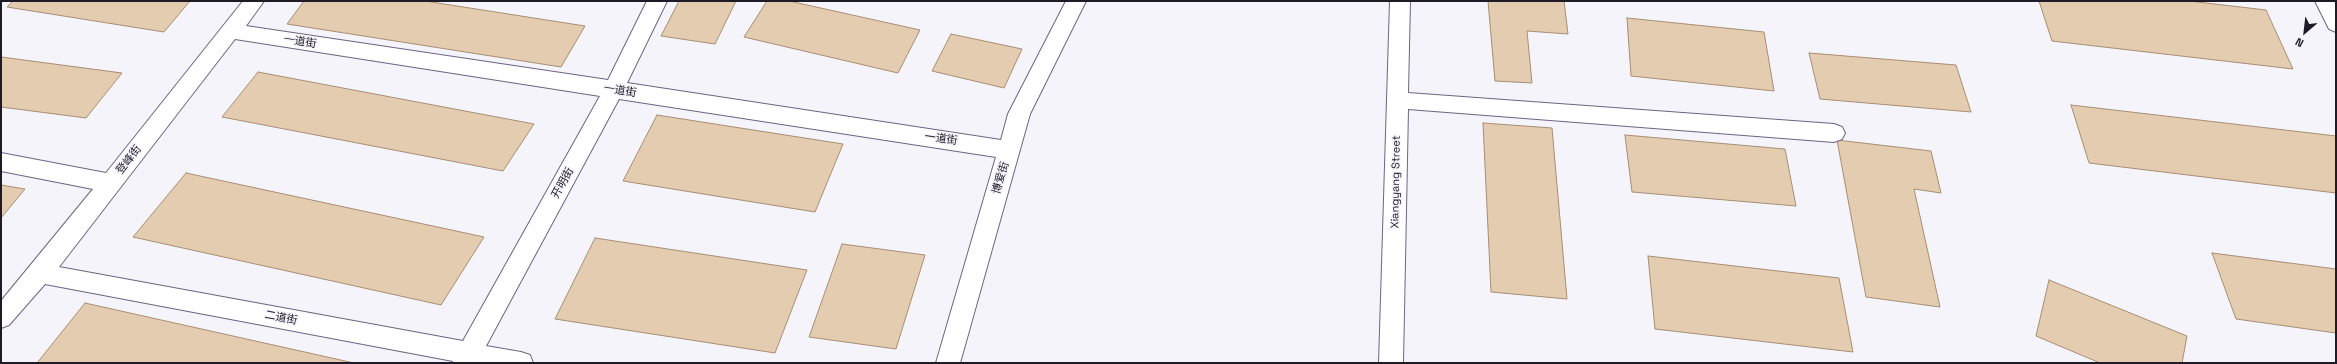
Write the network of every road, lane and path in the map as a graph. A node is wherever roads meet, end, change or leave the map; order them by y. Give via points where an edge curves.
1 (254, 1) edge
2 (657, 1) edge
3 (1076, 1) edge
4 (1400, 1) edge
5 (2325, 1) edge
6 (2336, 24) edge
7 (231, 31) junction
8 (613, 90) junction
9 (1398, 100) junction
10 (1834, 133) dead end
11 (1009, 150) junction
12 (1, 162) edge
13 (111, 183) junction
14 (40, 273) junction
15 (1, 318) edge
16 (466, 358) edge
17 (522, 363) edge
18 (948, 363) edge
19 (1391, 363) edge

1 - 7 street, 登峰街
2 - 8 street, 开明街
3 - 11 street, 博爱街 via 1019,114
4 - 9 street, Xiangyang Street
5 - 6 street
7 - 8 street, 一道街
7 - 13 street, 登峰街
8 - 11 street, 一道街
8 - 16 street, 开明街
9 - 10 street
9 - 19 street, Xiangyang Street
11 - 18 street, 博爱街
12 - 13 street
13 - 14 street, 登峰街
14 - 15 street, 登峰街
14 - 16 street, 二道街
16 - 17 street, 二道街

